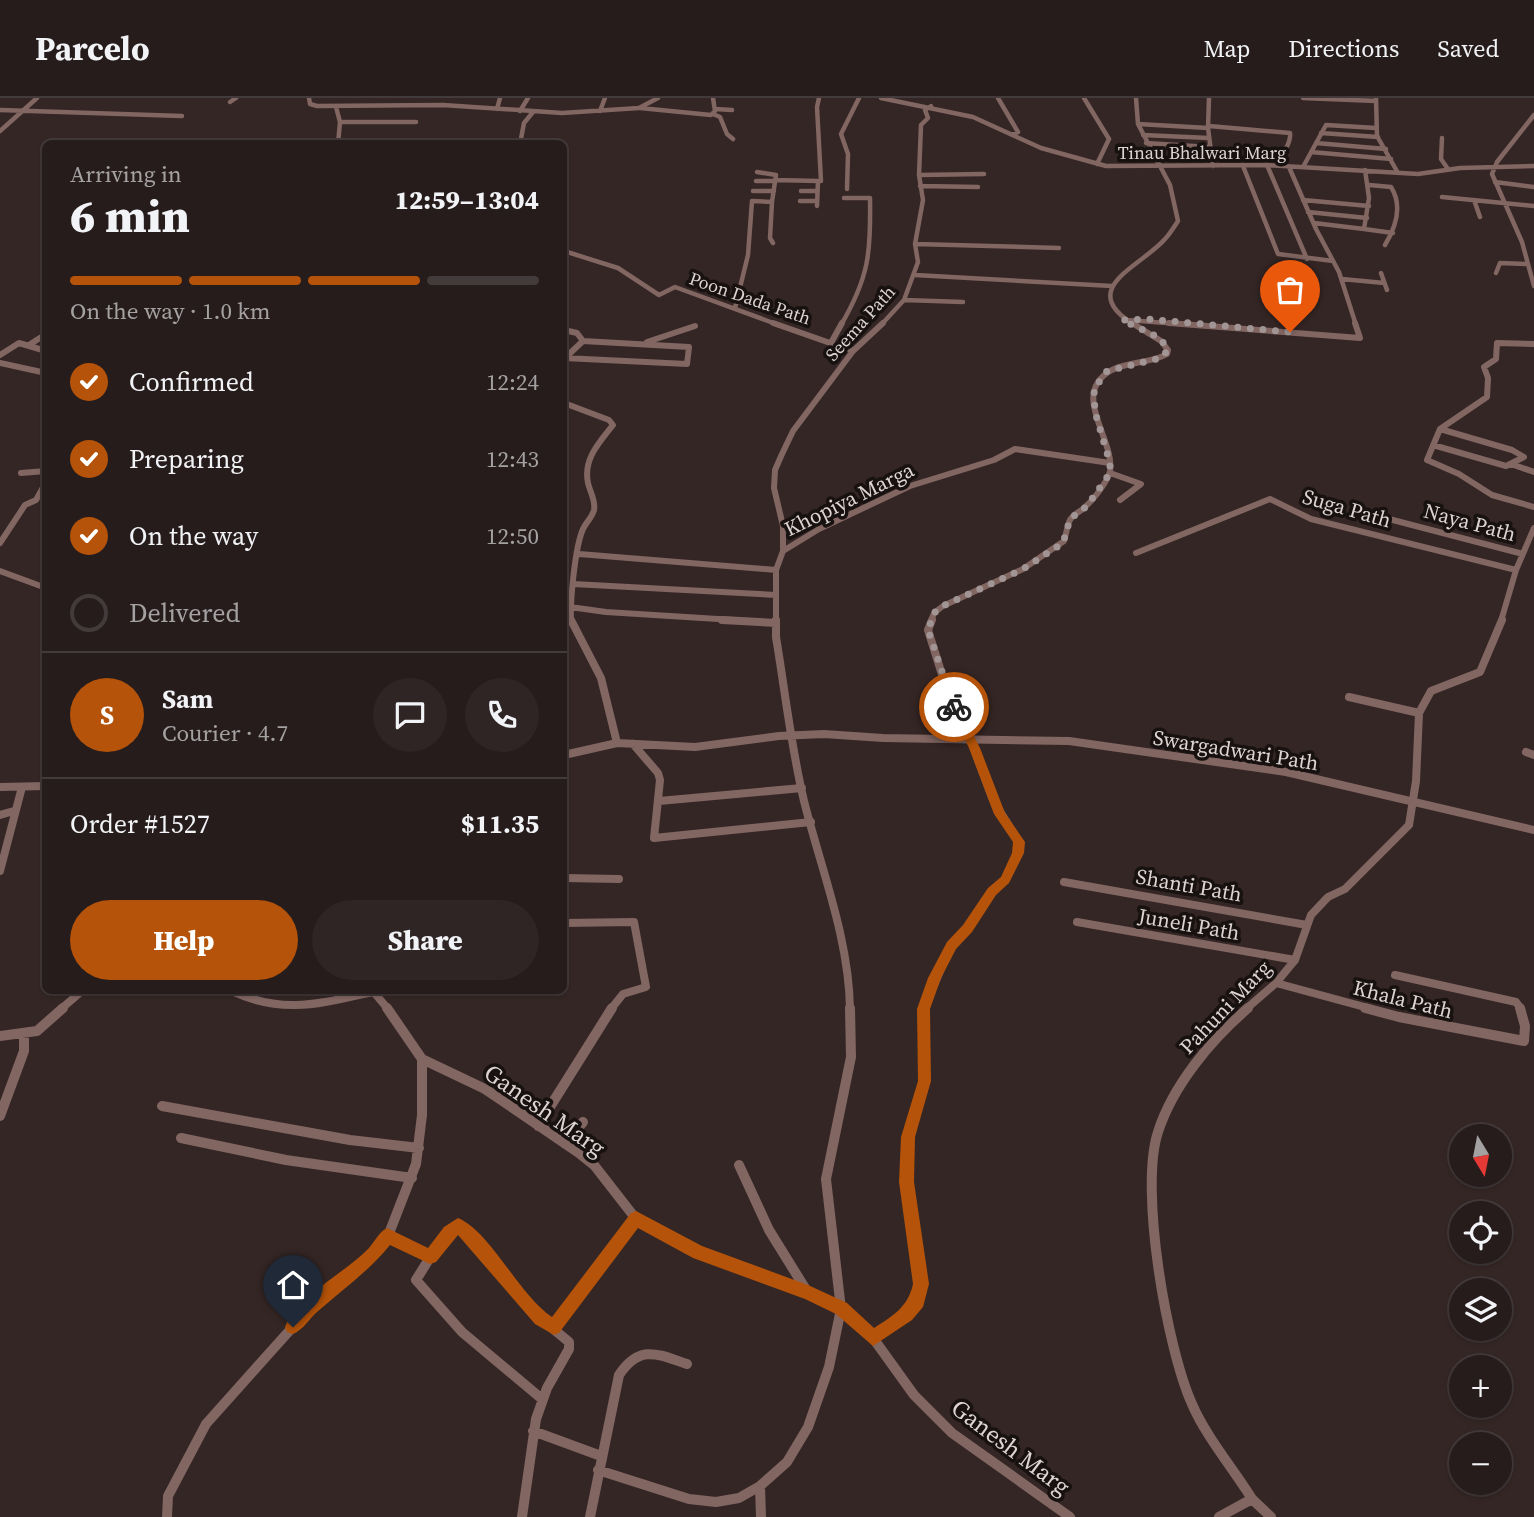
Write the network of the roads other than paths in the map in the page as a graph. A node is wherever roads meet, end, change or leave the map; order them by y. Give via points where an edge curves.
1 (37, 98) edge
2 (236, 98) edge
3 (309, 98) edge
4 (500, 98) edge
5 (528, 98) edge
6 (605, 98) edge
7 (658, 98) edge
8 (713, 98) edge
9 (820, 98) edge
10 (859, 98) edge
11 (881, 98) edge
12 (998, 98) edge
13 (1084, 98) edge
14 (1136, 98) edge
15 (1209, 98) edge
16 (1303, 98) edge
17 (350, 99) edge
18 (1376, 100) edge
19 (230, 102) dead end
20 (362, 105) junction
21 (931, 106) junction
22 (336, 107) junction
23 (639, 108) junction
24 (497, 109) junction
25 (0, 110) edge
26 (732, 110) dead end
27 (22, 111) junction
28 (520, 111) junction
29 (533, 111) junction
30 (600, 111) junction
31 (714, 112) junction
32 (1534, 115) edge
33 (182, 116) dead end
34 (340, 122) junction
35 (416, 122) dead end
36 (1138, 124) junction
37 (1209, 127) junction
38 (1376, 128) junction
39 (0, 131) edge
40 (1321, 133) junction
41 (1012, 135) junction
42 (1378, 137) junction
43 (1209, 138) junction
44 (1442, 138) dead end
45 (733, 139) dead end
46 (1145, 139) junction
47 (338, 140) edge
48 (521, 140) edge
49 (1316, 143) junction
50 (1209, 147) junction
51 (1386, 149) junction
52 (1311, 152) junction
53 (1391, 159) junction
54 (1097, 164) junction
55 (1267, 165) junction
56 (1213, 166) junction
57 (1242, 166) junction
58 (1281, 166) junction
59 (1534, 166) edge
60 (1160, 167) junction
61 (1289, 167) junction
62 (1303, 167) junction
63 (1448, 169) junction
64 (1494, 169) junction
65 (1365, 170) junction
66 (757, 172) dead end
67 (1398, 173) junction
68 (984, 174) dead end
69 (919, 175) junction
70 (775, 180) junction
71 (756, 181) dead end
72 (818, 181) junction
73 (1495, 182) junction
74 (1369, 185) junction
75 (920, 186) junction
76 (978, 187) dead end
77 (1534, 187) edge
78 (847, 189) dead end
79 (753, 191) dead end
80 (774, 191) junction
81 (800, 191) dead end
82 (817, 191) junction
83 (1442, 197) dead end
84 (844, 198) dead end
85 (1303, 200) junction
86 (1474, 200) junction
87 (800, 201) dead end
88 (772, 202) junction
89 (1503, 202) junction
90 (1369, 206) junction
91 (1534, 206) edge
92 (1308, 212) junction
93 (1480, 216) dead end
94 (1367, 218) junction
95 (1314, 223) junction
96 (1364, 229) junction
97 (1393, 233) junction
98 (773, 243) dead end
99 (915, 244) junction
100 (1385, 245) dead end
101 (1523, 247) junction
102 (1534, 247) edge
103 (1059, 248) dead end
104 (567, 252) edge
105 (1307, 259) junction
106 (1334, 261) junction
107 (1527, 264) junction
108 (1381, 273) dead end
109 (1496, 273) dead end
110 (915, 275) junction
111 (1342, 279) junction
112 (1384, 283) junction
113 (1112, 286) junction
114 (1534, 286) edge
115 (1387, 290) dead end
116 (904, 300) junction
117 (963, 302) dead end
118 (735, 308) junction
119 (1122, 320) junction
120 (695, 326) dead end
121 (567, 331) edge
122 (684, 331) junction
123 (42, 337) edge
124 (583, 341) junction
125 (832, 341) junction
126 (641, 344) junction
127 (1534, 344) edge
128 (29, 345) junction
129 (689, 347) junction
130 (42, 350) edge
131 (853, 351) junction
132 (0, 355) edge
133 (567, 356) edge
134 (567, 359) edge
135 (0, 363) edge
136 (42, 373) edge
137 (567, 404) edge
138 (1440, 429) junction
139 (1433, 445) junction
140 (1110, 463) junction
141 (1511, 464) junction
142 (42, 471) edge
143 (1534, 472) edge
144 (21, 473) dead end
145 (1110, 473) junction
146 (42, 494) edge
147 (1120, 500) dead end
148 (1534, 507) edge
149 (1366, 513) dead end
150 (1534, 528) edge
151 (0, 543) edge
152 (783, 551) junction
153 (1136, 553) dead end
154 (579, 554) junction
155 (1523, 554) junction
156 (776, 570) junction
157 (1516, 570) junction
158 (0, 571) edge
159 (573, 584) junction
160 (42, 587) edge
161 (776, 595) junction
162 (570, 607) junction
163 (776, 623) junction
164 (1349, 697) dead end
165 (1419, 713) junction
166 (794, 735) junction
167 (970, 738) junction
168 (617, 743) junction
169 (633, 744) junction
170 (567, 754) edge
171 (42, 786) edge
172 (0, 787) edge
173 (22, 787) junction
174 (802, 788) junction
175 (659, 801) junction
176 (1413, 801) junction
177 (14, 811) junction
178 (0, 815) edge
179 (811, 822) junction
180 (1534, 830) edge
181 (3, 845) edge
182 (0, 872) edge
183 (567, 878) edge
184 (619, 879) dead end
185 (1064, 882) dead end
186 (1077, 922) dead end
187 (567, 923) edge
188 (1307, 925) junction
189 (1294, 960) junction
190 (1395, 975) dead end
191 (1276, 983) junction
192 (78, 994) edge
193 (236, 994) edge
194 (358, 994) edge
195 (375, 994) edge
196 (24, 1033) junction
197 (0, 1035) edge
198 (422, 1059) junction
199 (4, 1101) edge
200 (162, 1106) dead end
201 (0, 1116) edge
202 (583, 1122) dead end
203 (538, 1126) junction
204 (181, 1138) dead end
205 (565, 1144) junction
206 (419, 1148) junction
207 (738, 1165) dead end
208 (412, 1178) junction
209 (636, 1219) junction
210 (387, 1236) junction
211 (430, 1256) junction
212 (808, 1293) junction
213 (841, 1309) junction
214 (554, 1327) junction
215 (873, 1338) junction
216 (687, 1364) dead end
217 (542, 1399) junction
218 (533, 1431) junction
219 (601, 1456) junction
220 (598, 1470) junction
221 (760, 1486) junction
222 (1252, 1499) junction
223 (167, 1517) edge
224 (522, 1517) edge
225 (590, 1517) edge
226 (761, 1517) edge
227 (1070, 1517) edge
228 (1219, 1517) edge
229 (1271, 1517) edge

1 - 27 street
2 - 19 street
3 - 22 street via 313,105
4 - 24 street
5 - 28 street
6 - 30 street
7 - 23 street
8 - 31 street
9 - 72 street
10 - 78 street via 841,134 848,154
11 - 21 street, Tinau Bhalwari Marg
12 - 41 street via 1018,132
13 - 54 street via 1109,139
14 - 36 street
15 - 37 street
16 - 18 street
17 - 20 street
18 - 38 street
20 - 22 street
20 - 24 street
21 - 41 street, Tinau Bhalwari Marg via 973,117
21 - 69 street, Seema Path via 921,125
22 - 34 street
23 - 30 street
23 - 31 street
24 - 28 street
25 - 27 street
26 - 31 street
27 - 33 street
27 - 39 street
28 - 29 street
29 - 30 street
29 - 48 street via 524,123
31 - 45 street
32 - 64 street
34 - 35 street
34 - 47 street
36 - 37 street
36 - 46 street
37 - 43 street
37 - 58 street via 1290,133
38 - 40 street via 1326,125
38 - 42 street
40 - 42 street
40 - 49 street
41 - 54 street, Tinau Bhalwari Marg
42 - 51 street
43 - 46 street
43 - 50 street
44 - 63 street via 1441,159
46 - 50 street
46 - 60 street
49 - 51 street
49 - 52 street
50 - 56 street
51 - 53 street
52 - 53 street
52 - 62 street
53 - 67 street
54 - 60 street, Tinau Bhalwari Marg
55 - 57 street, Tinau Bhalwari Marg
55 - 58 street, Tinau Bhalwari Marg
55 - 105 street
56 - 57 street, Tinau Bhalwari Marg
56 - 60 street, Tinau Bhalwari Marg
57 - 105 street via 1278,254
58 - 61 street, Tinau Bhalwari Marg
59 - 64 street, Tinau Bhalwari Marg
60 - 113 street via 1170,186 1177,225
61 - 62 street, Tinau Bhalwari Marg
61 - 85 street
62 - 65 street, Tinau Bhalwari Marg
63 - 64 street, Tinau Bhalwari Marg
63 - 67 street, Tinau Bhalwari Marg
64 - 73 street
65 - 67 street, Tinau Bhalwari Marg
65 - 74 street
66 - 70 street via 775,173
68 - 69 street
69 - 75 street, Seema Path
70 - 71 street
70 - 72 street
70 - 80 street
72 - 82 street
73 - 77 street
73 - 89 street
74 - 90 street
74 - 97 street via 1394,189
75 - 76 street
75 - 99 street, Seema Path via 923,200
79 - 80 street
80 - 88 street
81 - 82 street
82 - 87 street via 816,204
83 - 86 street
84 - 125 street via 870,198 871,244 860,292
85 - 90 street
85 - 92 street
86 - 89 street
86 - 93 street
88 - 98 street
88 - 118 street via 752,201 753,229
89 - 91 street
89 - 101 street
90 - 94 street
92 - 94 street
92 - 95 street
94 - 96 street
95 - 96 street
95 - 106 street
96 - 97 street
97 - 100 street
99 - 103 street
99 - 110 street, Seema Path
101 - 102 street
101 - 107 street
104 - 118 street, Poon Dada Path via 618,268 659,295 675,287
105 - 106 street
106 - 111 street
107 - 109 street via 1500,263
107 - 114 street
108 - 112 street
110 - 113 street
110 - 116 street, Seema Path
111 - 112 street
111 - 119 street via 1360,338
112 - 115 street
113 - 119 street via 1113,306
116 - 117 street
116 - 131 street, Seema Path
118 - 125 street, Poon Dada Path
119 - 140 street via 1160,338 1168,350 1161,358 1107,371 1094,389 1095,412
120 - 122 street
121 - 124 street
122 - 126 street
122 - 129 street
123 - 128 street
124 - 126 street
124 - 133 street
125 - 131 street, Poon Dada Path
126 - 129 street
127 - 138 street via 1497,343 1496,359 1484,367 1486,397
128 - 130 street
128 - 132 street via 19,343
129 - 134 street via 687,363
131 - 152 street, Seema Path via 793,431 775,470
135 - 136 street
137 - 154 street via 613,425 587,465 596,506 583,528
138 - 139 street
138 - 141 street via 1524,457
139 - 141 street
139 - 148 street via 1427,460 1492,495
140 - 145 street
140 - 152 street, Khopiya Marga via 1015,449 994,460 910,485
141 - 143 street
142 - 144 street
145 - 147 street via 1141,484
145 - 167 street via 1087,506 1070,519 1063,543 1023,569 934,613 928,630 949,697
146 - 151 street via 25,505
149 - 155 street, Naya Path
150 - 155 street
152 - 156 street, Khopiya Marga
153 - 157 street, Suga Path via 1270,499 1311,519
154 - 156 street
154 - 159 street
155 - 157 street
156 - 161 street, Khopiya Marga
157 - 165 street via 1484,667 1431,691
158 - 160 street
159 - 161 street
159 - 162 street
161 - 163 street, Khopiya Marga
162 - 163 street
162 - 168 street via 578,640 601,678
163 - 166 street, Khopiya Marga
164 - 165 street
165 - 176 street, Pahuni Marg
166 - 167 street
166 - 169 street via 695,747
166 - 174 street, Khopiya Marga
167 - 176 street, Swargadwari Path via 1069,741 1262,768
167 - 215 street via 993,800 1019,842 1018,853 1005,880 951,945 924,1009 924,1081 908,1137 906,1182 921,1284 907,1315
168 - 169 street
168 - 170 street
169 - 175 street via 658,773
171 - 173 street
172 - 173 street
173 - 177 street
174 - 175 street
174 - 179 street, Khopiya Marga
175 - 179 street via 653,834 657,839
176 - 180 street, Swargadwari Path
176 - 188 street, Pahuni Marg via 1409,825 1345,889 1328,897
177 - 178 street
177 - 181 street
179 - 213 street, Khopiya Marga via 850,985 851,1057 825,1179
181 - 182 street
183 - 184 street
185 - 188 street, Shanti Path
186 - 189 street, Juneli Path
187 - 203 street via 634,922 646,987 618,998
188 - 189 street, Pahuni Marg
189 - 191 street, Pahuni Marg
190 - 191 street, Khala Path via 1516,1002 1524,1041 1399,1017
191 - 222 street, Pahuni Marg via 1223,1029 1189,1070 1158,1131 1153,1157 1155,1242 1171,1339 1192,1405
192 - 196 street via 45,1026
193 - 194 street via 286,1009
195 - 198 street
196 - 197 street
196 - 199 street via 24,1051
198 - 203 street, Ganesh Marg via 485,1089
198 - 206 street
199 - 201 street
200 - 206 street
202 - 205 street
203 - 205 street, Ganesh Marg
204 - 208 street via 286,1160
205 - 209 street, Ganesh Marg via 594,1165
206 - 208 street
207 - 212 street via 769,1230
208 - 210 street
209 - 212 street, Ganesh Marg via 698,1252
209 - 214 street
210 - 211 street
210 - 223 street via 373,1254 308,1310 206,1424 168,1496
211 - 214 street via 449,1232 463,1227 540,1318
211 - 217 street via 416,1280 462,1332
212 - 213 street, Ganesh Marg
213 - 215 street, Ganesh Marg
213 - 221 street, Khopiya Marga via 829,1367 808,1427 787,1462
214 - 217 street via 569,1342 569,1349
215 - 227 street, Ganesh Marg via 914,1395 952,1433
216 - 219 street via 641,1353 632,1356 619,1376
217 - 218 street
218 - 219 street
218 - 224 street
219 - 220 street
220 - 221 street, Khopiya Marga via 689,1499 716,1502 739,1498
220 - 225 street
221 - 226 street
222 - 228 street
222 - 229 street, Pahuni Marg

